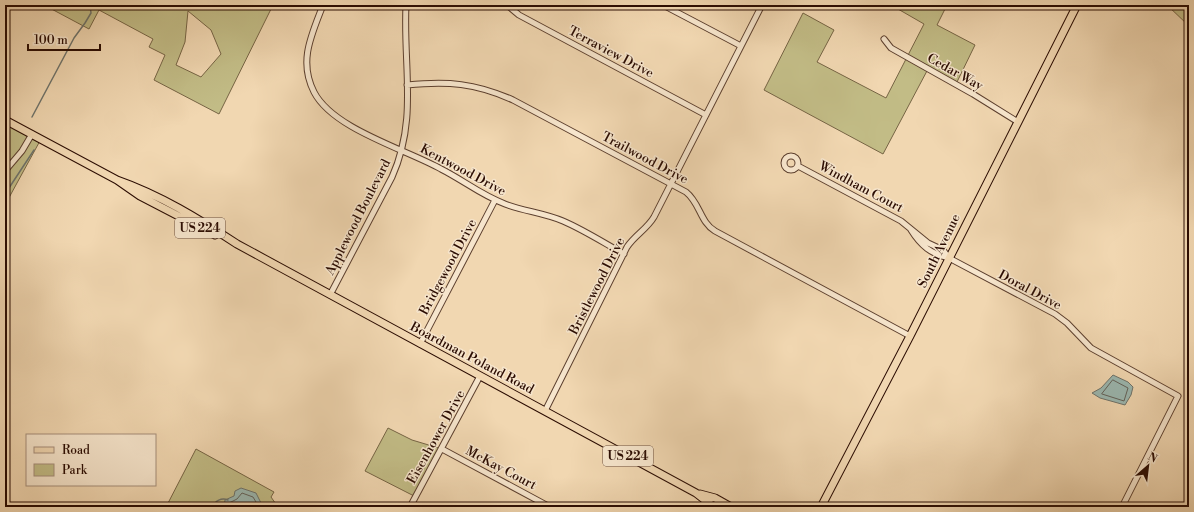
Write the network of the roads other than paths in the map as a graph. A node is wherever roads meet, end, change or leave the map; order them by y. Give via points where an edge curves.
1 (323, 5) edge
2 (406, 5) edge
3 (507, 5) edge
4 (663, 5) edge
5 (762, 5) edge
6 (1077, 5) edge
7 (884, 39) dead end
8 (741, 46) junction
9 (407, 85) junction
10 (706, 115) junction
11 (5, 120) edge
12 (1018, 122) junction
13 (32, 134) junction
14 (402, 151) junction
15 (798, 166) dead end
16 (5, 171) edge
17 (671, 184) junction
18 (495, 200) junction
19 (624, 254) junction
20 (949, 258) junction
21 (330, 295) junction
22 (910, 336) junction
23 (420, 344) junction
24 (480, 376) junction
25 (545, 411) junction
26 (442, 449) junction
27 (696, 493) junction
28 (410, 507) edge
29 (550, 507) edge
30 (714, 507) edge
31 (731, 507) edge
32 (821, 507) edge
33 (1122, 507) edge

1 - 14 street, Kentwood Drive via 306,53 306,70 314,92 331,114
2 - 9 street, Applewood Boulevard
3 - 10 street, Terraview Drive via 519,15
4 - 8 street
5 - 8 street, Bristlewood Drive
6 - 12 main road, South Avenue
7 - 12 street, Cedar Way via 891,48
8 - 10 street, Bristlewood Drive
9 - 14 street, Applewood Boulevard via 408,120
9 - 17 street, Trailwood Drive via 455,83 496,92
10 - 17 street, Bristlewood Drive
11 - 13 main road, Boardman Poland Road / US 224
12 - 20 main road, South Avenue
13 - 16 street via 18,157
13 - 21 main road, Boardman Poland Road / US 224 via 117,180 150,193 194,216 237,244
14 - 18 street, Kentwood Drive via 441,168
14 - 21 street, Applewood Boulevard via 392,177
15 - 20 street, Windham Court via 901,221 928,243 943,250
17 - 19 street, Bristlewood Drive via 653,220 634,237
17 - 22 street, Trailwood Drive via 691,197 702,219 711,229
18 - 19 street, Kentwood Drive via 561,221
18 - 23 street, Bridgewood Drive
19 - 25 street, Bristlewood Drive
20 - 22 main road, South Avenue
20 - 33 street, Doral Drive via 1055,314 1091,348 1178,396
21 - 23 main road, Boardman Poland Road / US 224
22 - 32 main road, South Avenue
23 - 24 main road, Boardman Poland Road / US 224
24 - 25 main road, Boardman Poland Road / US 224
24 - 26 street, Eisenhower Drive
25 - 27 main road, Boardman Poland Road / US 224
26 - 28 street, Eisenhower Drive
26 - 29 street, McKay Court
27 - 30 main road, Boardman Poland Road / US 224
27 - 31 main road, Boardman Poland Road / US 224 via 714,498

